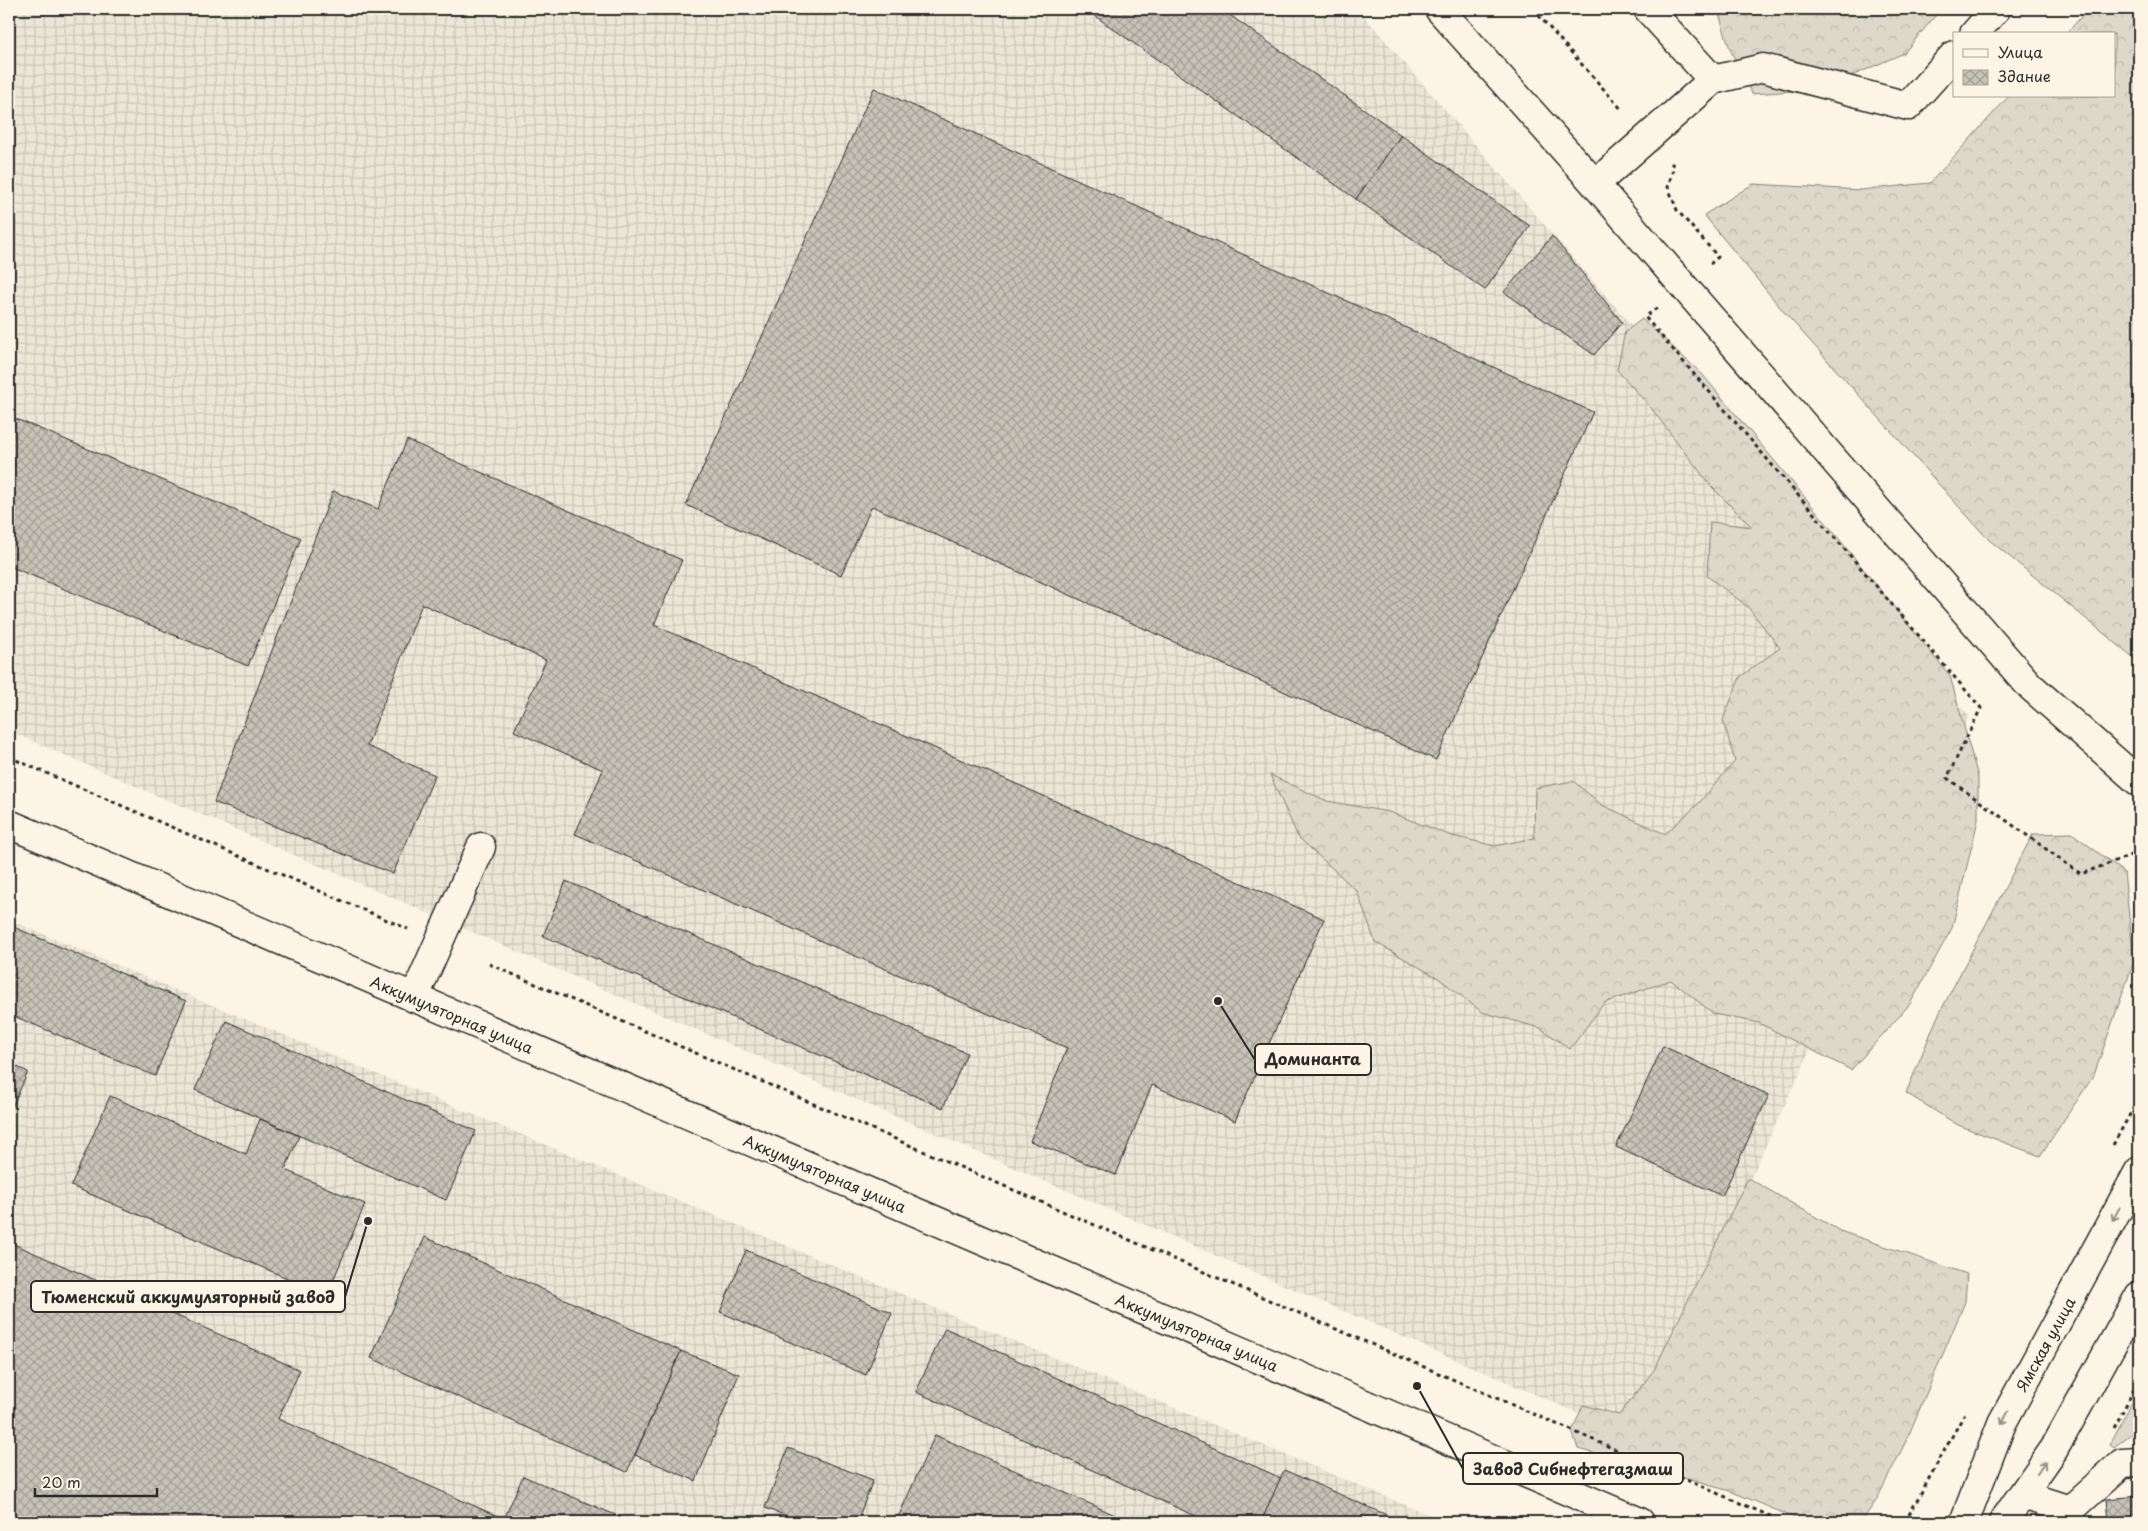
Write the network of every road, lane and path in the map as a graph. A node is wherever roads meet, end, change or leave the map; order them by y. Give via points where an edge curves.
1 (1439, 9) edge
2 (1648, 9) edge
3 (1996, 9) edge
4 (1976, 32) edge
5 (1953, 57) edge
6 (1713, 80) junction
7 (1595, 184) junction
8 (9, 757) edge
9 (2139, 782) edge
10 (9, 824) edge
11 (481, 847) dead end
12 (413, 932) dead end
13 (489, 964) dead end
14 (414, 998) junction
15 (2139, 1171) edge
16 (2139, 1296) edge
17 (2139, 1462) edge
18 (2023, 1495) junction
19 (2077, 1516) edge
20 (1640, 1522) edge
21 (1784, 1522) edge
22 (1964, 1522) edge
23 (2003, 1522) edge

1 - 7 street
2 - 6 street
3 - 4 street
5 - 6 street via 1908,106 1763,68
6 - 7 street
7 - 9 street via 2029,685
8 - 12 path
10 - 14 street, Аккумуляторная улица
11 - 14 street
13 - 21 path
14 - 20 street, Аккумуляторная улица
15 -> 22 street, Ямская улица via 2002,1422
18 -> 16 street via 2054,1450
17 - 19 street via 2122,1463
18 - 19 street
18 - 23 street

